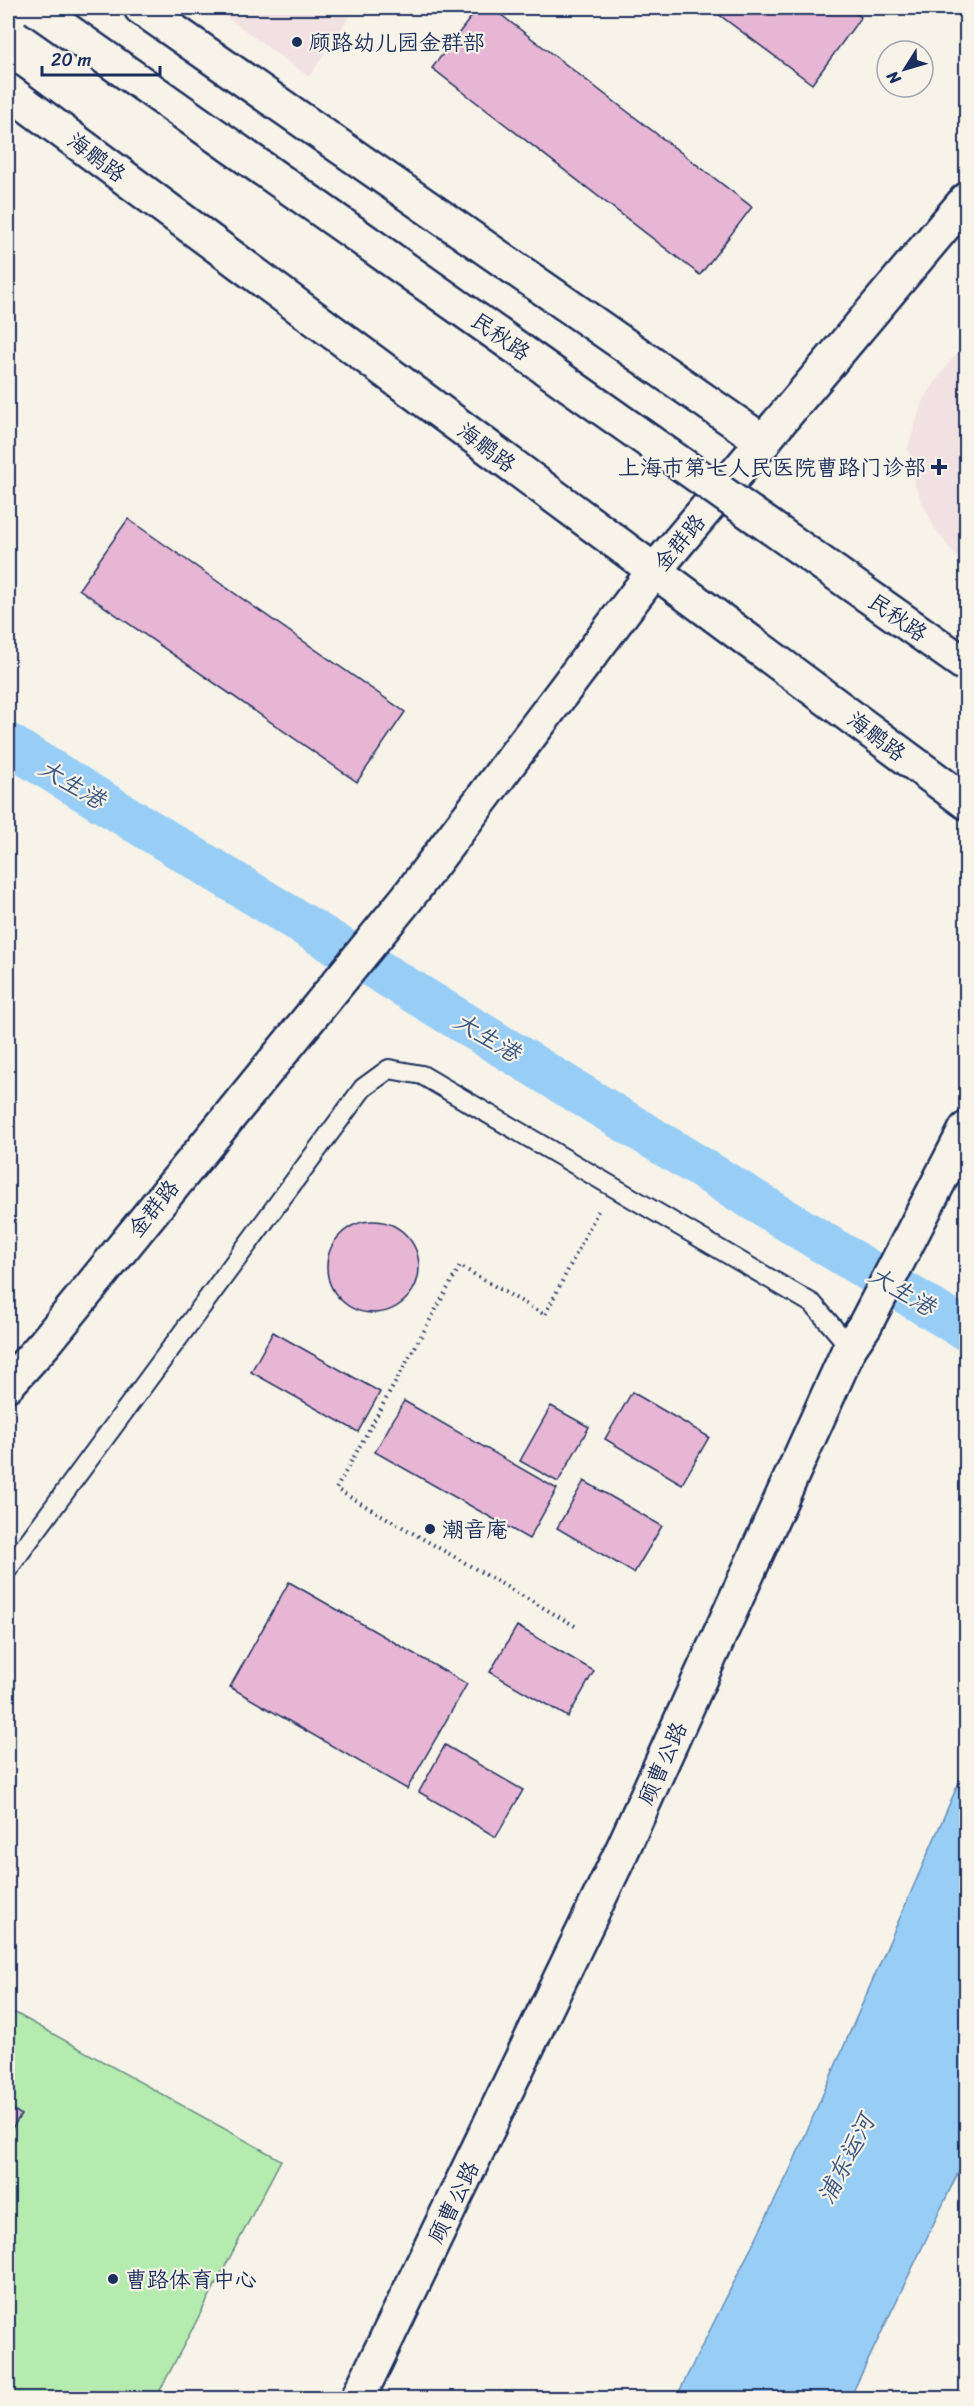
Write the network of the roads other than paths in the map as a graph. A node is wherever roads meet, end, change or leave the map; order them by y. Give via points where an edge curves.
1 (35, 8) edge
2 (141, 8) edge
3 (8, 91) edge
4 (966, 200) edge
5 (764, 442) junction
6 (654, 571) junction
7 (966, 665) edge
8 (966, 802) edge
9 (966, 1129) edge
10 (858, 1336) junction
11 (8, 1384) edge
12 (8, 1569) edge
13 (358, 2398) edge

1 - 7 street, 民秋路, bridge
2 - 5 street
3 - 6 street, 海鹏路
4 - 5 street, 金群路
5 - 6 street, 金群路
6 - 8 street, 海鹏路
6 - 11 street, 金群路 via 408,897
9 - 10 street, 顾曹公路
10 - 12 lane via 813,1304 422,1075 389,1069 363,1088
10 - 13 street, 顾曹公路 via 620,1855

